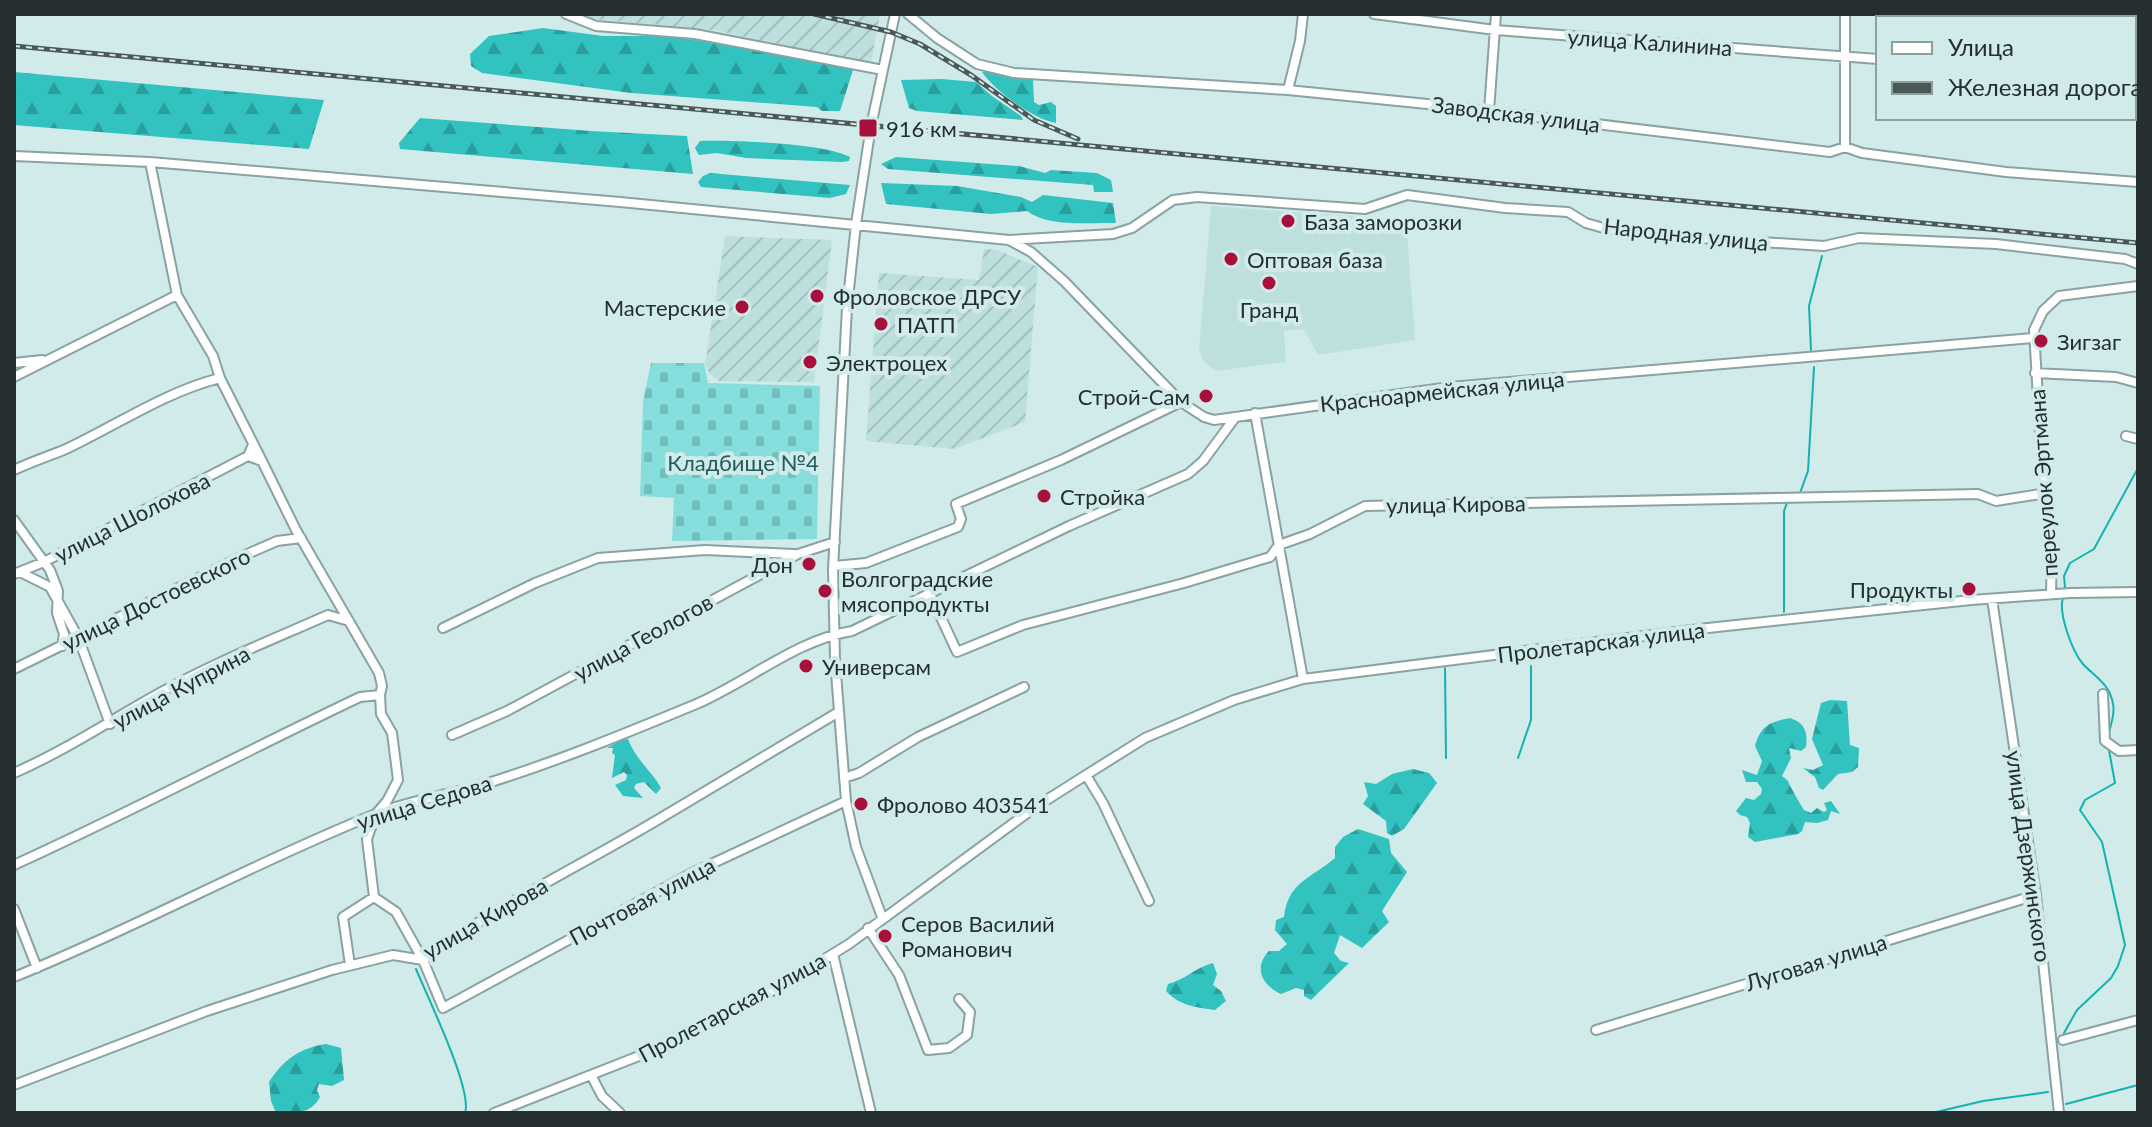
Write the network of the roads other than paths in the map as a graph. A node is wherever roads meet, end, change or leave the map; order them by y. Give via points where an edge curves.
1 (566, 14) edge
2 (895, 14) edge
3 (908, 14) edge
4 (1303, 14) edge
5 (1374, 14) edge
6 (1496, 14) edge
7 (1845, 14) edge
8 (1495, 30) junction
9 (1846, 57) junction
10 (1876, 59) edge
11 (883, 70) junction
12 (1288, 90) junction
13 (1489, 111) junction
14 (1845, 147) junction
15 (14, 156) edge
16 (150, 162) junction
17 (2138, 182) edge
18 (856, 224) junction
19 (1009, 240) junction
20 (2138, 264) edge
21 (2138, 286) edge
22 (177, 295) junction
23 (2033, 338) junction
24 (47, 360) junction
25 (14, 363) edge
26 (2035, 373) junction
27 (14, 377) edge
28 (220, 378) junction
29 (2138, 383) edge
30 (1181, 402) junction
31 (1255, 413) junction
32 (1235, 418) junction
33 (2126, 436) dead end
34 (2138, 439) edge
35 (253, 445) junction
36 (248, 456) junction
37 (262, 461) junction
38 (14, 470) edge
39 (2047, 493) junction
40 (14, 520) edge
41 (301, 538) junction
42 (835, 542) junction
43 (1279, 545) junction
44 (798, 554) junction
45 (44, 562) junction
46 (834, 566) junction
47 (17, 573) edge
48 (2138, 592) edge
49 (930, 594) junction
50 (2051, 594) junction
51 (337, 598) junction
52 (1992, 599) junction
53 (58, 602) junction
54 (328, 615) junction
55 (350, 621) junction
56 (443, 628) dead end
57 (836, 634) junction
58 (78, 637) junction
59 (62, 646) junction
60 (14, 669) edge
61 (1303, 679) junction
62 (1024, 687) dead end
63 (2103, 694) dead end
64 (380, 695) junction
65 (837, 713) junction
66 (110, 724) junction
67 (452, 735) dead end
68 (2138, 750) edge
69 (14, 773) edge
70 (1086, 775) junction
71 (844, 778) junction
72 (846, 801) junction
73 (391, 804) junction
74 (376, 814) junction
75 (14, 865) edge
76 (2036, 895) junction
77 (374, 897) junction
78 (1149, 901) dead end
79 (14, 909) edge
80 (882, 917) junction
81 (868, 928) junction
82 (833, 954) junction
83 (423, 960) junction
84 (350, 965) junction
85 (37, 968) junction
86 (14, 977) edge
87 (959, 999) dead end
88 (2138, 1020) edge
89 (1596, 1030) dead end
90 (2063, 1040) dead end
91 (591, 1075) junction
92 (14, 1085) edge
93 (494, 1113) edge
94 (620, 1113) edge
95 (871, 1113) edge
96 (2059, 1113) edge

1 - 11 street via 596,26 695,34
2 - 11 street
3 - 12 street, Заводская улица via 977,64 1014,73
4 - 12 street
5 - 8 street, улица Калинина
6 - 8 street
7 - 9 street
8 - 9 street, улица Калинина
8 - 13 street
9 - 10 street, улица Калинина
9 - 14 street
11 - 18 street
12 - 13 street, Заводская улица
13 - 14 street, Заводская улица via 1830,152
14 - 17 street, Заводская улица via 2006,172
15 - 16 street, Народная улица
16 - 18 street, Народная улица
16 - 22 street
18 - 19 street, Народная улица
18 - 42 street
19 - 20 street, Народная улица via 1113,234 1132,228 1173,200 1197,197 1365,209 1407,195 1568,212 1607,229 1684,237 1824,246 1859,238 1996,244
19 - 30 street via 1064,281
21 - 23 street via 2068,293 2051,301
22 - 24 street
22 - 28 street
23 - 26 street, переулок Эртмана
23 - 31 street, Красноармейская улица via 1450,387
24 - 25 street
24 - 27 street
26 - 29 street, переулок Эртмана
26 - 39 street, переулок Эртмана
28 - 35 street
28 - 38 street
30 - 32 street via 1204,417
30 - 46 street via 956,504 958,527 866,563
31 - 32 street, Красноармейская улица
31 - 43 street
32 - 49 street via 1188,474
33 - 34 street
35 - 36 street
35 - 37 street
36 - 37 street
36 - 45 street, улица Шолохова
37 - 41 street
39 - 43 street, улица Кирова via 1996,501 1978,494 1365,506
39 - 50 street, переулок Эртмана
40 - 45 street
41 - 51 street
41 - 58 street, улица Достоевского via 277,541
42 - 44 street, улица Геологов
42 - 46 street
43 - 49 street, улица Кирова via 1270,557 1023,625 957,652
43 - 61 street
44 - 56 street via 705,550 598,558
44 - 67 street, улица Геологов via 507,711
45 - 47 street, улица Шолохова
45 - 53 street
46 - 57 street
47 - 53 street via 50,587
48 - 50 street, Пролетарская улица
49 - 57 street
50 - 52 street, Пролетарская улица
51 - 54 street
51 - 55 street
52 - 61 street, Пролетарская улица
52 - 76 street, улица Дзержинского
53 - 58 street
53 - 59 street
54 - 55 street
54 - 66 street, улица Куприна via 150,698
55 - 64 street via 379,673
57 - 65 street
57 - 73 street, улица Седова via 694,705 491,781
58 - 59 street, улица Достоевского
58 - 66 street
59 - 60 street, улица Достоевского
61 - 70 street, Пролетарская улица via 1157,732
62 - 71 street
63 - 68 street via 2108,743 2119,751
64 - 73 street via 398,780
64 - 75 street via 360,697
65 - 71 street
65 - 83 street, улица Кирова via 566,870
66 - 69 street, улица Куприна
70 - 78 street
70 - 80 street, Пролетарская улица
71 - 72 street
72 - 80 street via 856,847
72 - 83 street, Почтовая улица via 692,873 443,1008
73 - 74 street, улица Седова
74 - 77 street via 367,839
74 - 85 street, улица Седова
76 - 89 street, Луговая улица
76 - 96 street, улица Дзержинского
77 - 83 street via 396,912
77 - 84 street via 343,917
79 - 85 street
80 - 81 street, Пролетарская улица
81 - 82 street, Пролетарская улица
81 - 87 street via 899,975 928,1050 949,1048 967,1035 970,1012
82 - 91 street, Пролетарская улица via 705,1025
82 - 95 street
83 - 84 street, улица Кирова via 393,955
84 - 92 street, улица Кирова via 207,1011
85 - 86 street, улица Седова
88 - 90 street
91 - 93 street, Пролетарская улица
91 - 94 street

